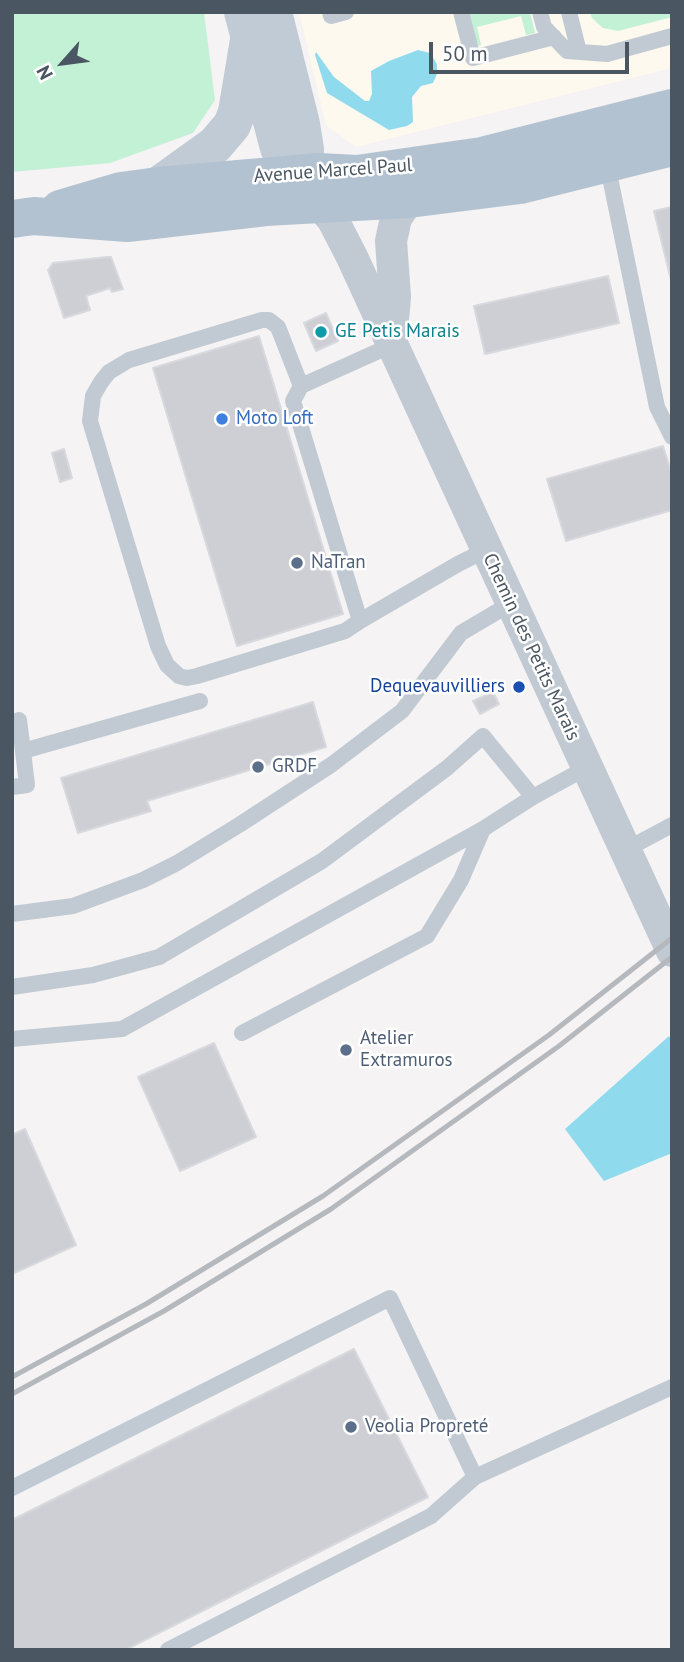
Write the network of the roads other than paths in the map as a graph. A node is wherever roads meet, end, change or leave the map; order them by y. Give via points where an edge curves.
1 (330, 12) edge
2 (346, 12) edge
3 (461, 12) edge
4 (540, 12) edge
5 (569, 12) edge
6 (255, 22) edge
7 (672, 36) edge
8 (554, 37) junction
9 (579, 52) junction
10 (672, 108) edge
11 (672, 147) edge
12 (607, 163) junction
13 (158, 186) junction
14 (312, 188) junction
15 (409, 199) junction
16 (23, 218) edge
17 (391, 344) junction
18 (301, 386) junction
19 (672, 437) edge
20 (486, 550) junction
21 (510, 604) junction
22 (360, 621) junction
23 (200, 701) dead end
24 (19, 720) dead end
25 (23, 751) junction
26 (586, 768) junction
27 (12, 787) edge
28 (533, 797) junction
29 (672, 825) edge
30 (484, 829) junction
31 (625, 850) junction
32 (12, 914) edge
33 (672, 951) edge
34 (12, 987) edge
35 (242, 1033) dead end
36 (12, 1039) edge
37 (672, 1387) edge
38 (475, 1477) junction
39 (12, 1488) edge
40 (168, 1650) edge

1 - 2 lane via 331,16
3 - 8 lane via 473,58
4 - 8 lane via 544,27
5 - 9 lane
6 - 13 main road via 232,125 223,138
6 - 14 main road via 279,148
7 - 9 lane via 607,54
8 - 9 lane via 567,51
10 - 14 main road, Avenue Marcel Paul via 470,158 358,174
11 - 12 main road, Avenue Marcel Paul
12 - 15 main road, Avenue Marcel Paul via 520,185
12 - 19 lane via 657,407
13 - 14 main road, Avenue Marcel Paul
13 - 16 main road, Avenue Marcel Paul via 121,191
14 - 15 main road, Avenue Marcel Paul
14 - 16 main road, Avenue Marcel Paul via 127,223
14 - 17 street, Chemin des Petits Marais via 348,247
15 - 17 street, Chemin des Petits Marais via 396,218 391,241 395,297
17 - 18 lane
17 - 20 street, Chemin des Petits Marais
18 - 22 lane via 293,401
18 - 22 lane via 278,327 262,320 118,365 97,389 90,421 158,646 173,672 187,678 197,676 345,631
20 - 21 street, Chemin des Petits Marais
20 - 22 lane
21 - 26 street, Chemin des Petits Marais
21 - 32 lane via 461,633 402,711 331,765 177,863 73,906
23 - 25 lane
24 - 25 lane
25 - 27 lane via 27,785
26 - 28 lane
26 - 31 street, Chemin des Petits Marais
28 - 30 lane
28 - 34 lane via 483,736 322,861 159,957 93,975
29 - 31 lane
30 - 35 lane via 461,880 427,936
30 - 36 lane via 122,1029
31 - 33 street, Chemin des Petits Marais
37 - 38 lane
38 - 39 lane via 390,1298
38 - 40 lane via 431,1516

